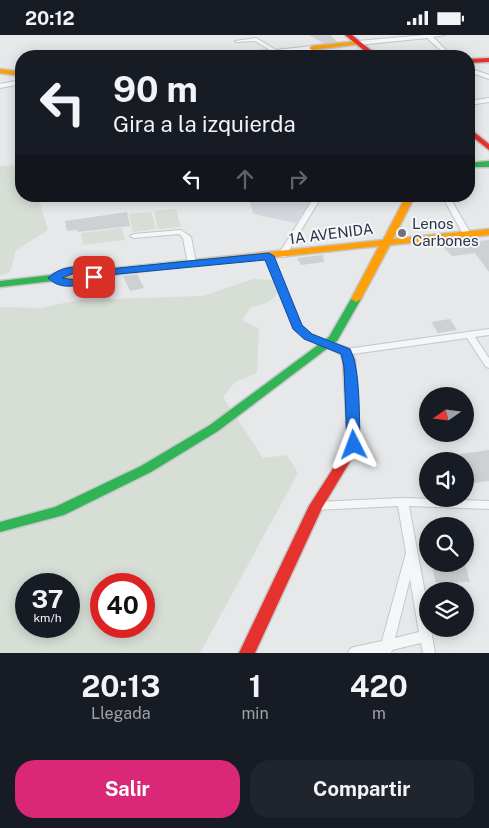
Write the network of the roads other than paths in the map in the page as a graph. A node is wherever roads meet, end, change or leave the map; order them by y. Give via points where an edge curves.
1 (348, 35) edge
2 (427, 35) edge
3 (443, 35) edge
4 (237, 41) dead end
5 (358, 43) junction
6 (312, 48) junction
7 (273, 50) edge
8 (287, 50) edge
9 (314, 50) edge
10 (367, 50) edge
11 (443, 50) edge
12 (489, 60) edge
13 (475, 61) edge
14 (0, 71) edge
15 (475, 72) edge
16 (15, 73) edge
17 (489, 77) edge
18 (15, 83) edge
19 (0, 86) edge
20 (489, 100) edge
21 (475, 102) edge
22 (484, 138) edge
23 (489, 148) edge
24 (489, 164) edge
25 (475, 165) edge
26 (315, 202) edge
27 (408, 202) edge
28 (448, 202) edge
29 (489, 232) edge
30 (467, 234) junction
31 (134, 236) dead end
32 (388, 242) junction
33 (282, 255) junction
34 (269, 256) junction
35 (192, 264) junction
36 (0, 283) edge
37 (489, 332) edge
38 (469, 334) junction
39 (330, 342) junction
40 (346, 352) junction
41 (489, 365) edge
42 (402, 502) junction
43 (489, 505) edge
44 (316, 506) junction
45 (0, 527) edge
46 (412, 549) junction
47 (419, 592) edge
48 (423, 637) edge
49 (426, 637) edge
50 (386, 649) edge
51 (248, 653) edge
52 (354, 653) edge
53 (429, 653) edge

1 - 5 main road
2 - 3 street
2 - 5 street
2 - 11 street
4 - 7 street via 256,39
5 - 6 main road
5 - 10 main road
6 - 8 street
6 - 9 main road
12 - 13 main road
14 - 16 main road
15 - 17 street
18 - 19 street
20 - 21 street
22 - 23 main road
24 - 25 main road
26 - 33 street
27 - 32 main road
28 - 30 street
29 - 30 main road, 1A AVENIDA
30 - 32 main road, 1A AVENIDA
31 - 35 street via 181,232 187,237
32 - 33 main road, 1A AVENIDA
32 - 39 main road
33 - 34 main road, 1A AVENIDA
34 - 35 main road, 1A AVENIDA
34 - 39 street via 297,327 308,336
35 - 36 main road, 1A AVENIDA via 97,273 73,269 53,278
37 - 38 street
38 - 40 street
38 - 41 street
39 - 40 main road
39 - 45 main road via 214,428 146,469 59,511
40 - 44 main road via 350,367 354,445
42 - 43 street
42 - 44 street
42 - 46 street
44 - 51 main road
46 - 47 street
46 - 50 street
48 - 50 street
49 - 53 street
50 - 52 street

